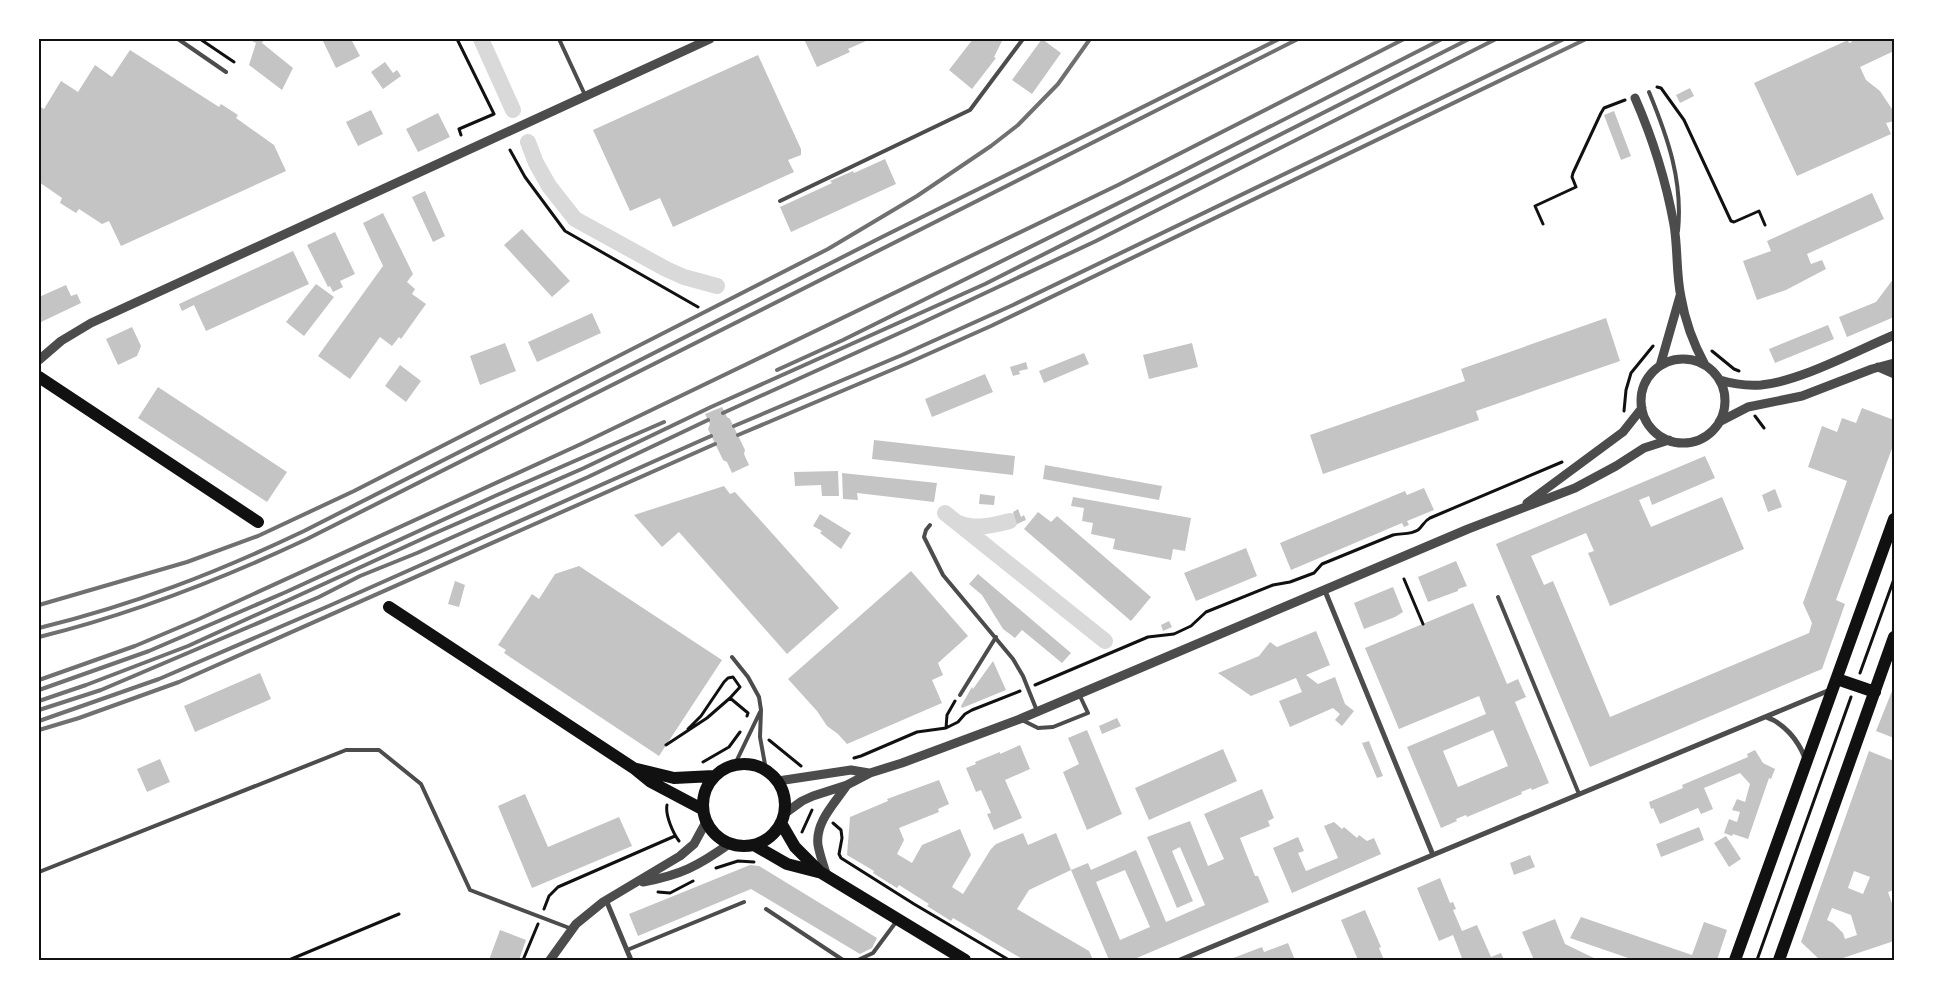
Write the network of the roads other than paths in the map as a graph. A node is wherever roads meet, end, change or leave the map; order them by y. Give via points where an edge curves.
1 (178, 39) edge
2 (559, 39) edge
3 (710, 39) edge
4 (1023, 39) edge
5 (226, 72) dead end
6 (1649, 92) dead end
7 (585, 96) junction
8 (1635, 98) dead end
9 (780, 201) dead end
10 (1676, 245) junction
11 (1680, 296) junction
12 (1894, 335) edge
13 (39, 360) edge
14 (1894, 363) edge
15 (1705, 365) junction
16 (1660, 366) junction
17 (1878, 367) junction
18 (1894, 374) edge
19 (39, 377) edge
20 (1720, 380) junction
21 (1642, 408) junction
22 (1719, 422) junction
23 (1669, 440) junction
24 (1520, 508) junction
25 (1894, 519) edge
26 (258, 522) dead end
27 (930, 525) dead end
28 (1325, 591) junction
29 (1498, 597) dead end
30 (389, 607) dead end
31 (996, 637) junction
32 (1894, 637) edge
33 (732, 657) dead end
34 (1889, 664) edge
35 (1835, 684) junction
36 (1875, 692) junction
37 (1079, 694) junction
38 (960, 695) road end
39 (761, 710) junction
40 (1037, 712) junction
41 (1765, 717) junction
42 (1020, 719) junction
43 (1806, 763) junction
44 (735, 764) junction
45 (635, 769) junction
46 (766, 770) junction
47 (870, 773) junction
48 (714, 776) junction
49 (778, 781) junction
50 (847, 786) junction
51 (1579, 794) junction
52 (702, 809) junction
53 (783, 818) junction
54 (706, 822) junction
55 (730, 844) junction
56 (754, 845) junction
57 (1433, 855) junction
58 (39, 872) edge
59 (823, 875) junction
60 (635, 883) junction
61 (606, 900) junction
62 (744, 902) dead end
63 (766, 909) dead end
64 (897, 920) junction
65 (572, 929) junction
66 (627, 950) junction
67 (1782, 958) edge
68 (550, 960) edge
69 (632, 960) edge
70 (843, 960) edge
71 (858, 960) edge
72 (965, 960) edge
73 (1180, 960) edge
74 (1735, 960) edge

1 - 5 lane
2 - 7 lane
3 - 7 street
4 - 9 lane via 970,110
6 - 10 lane via 1677,175 1680,212
7 - 13 street via 90,323
8 - 10 street via 1660,167
10 - 11 street
11 - 15 street via 1690,332
11 - 16 street
12 - 20 street via 1781,381 1739,385
14 - 17 street
15 - 16 street via 1682,359
15 - 20 street
16 - 21 street via 1644,384
17 - 18 street
17 - 22 street via 1802,396 1748,407
19 - 26 main road
20 - 22 street via 1725,401
21 - 23 street via 1651,428
21 - 24 street via 1623,432
22 - 23 street via 1712,431 1692,442
23 - 24 street via 1644,448 1575,488
24 - 28 street
25 - 35 main road
27 - 31 lane via 924,537 943,575
28 - 37 street
28 - 57 street
29 - 51 lane
30 - 45 main road
31 - 38 lane
31 - 40 lane via 1018,667
32 - 34 main road
33 - 39 lane via 755,687
34 - 36 main road
35 - 36 main road
35 - 41 street
35 - 43 main road
36 - 67 main road
37 - 40 street
37 - 42 lane via 1088,713 1053,727 1038,728
39 - 44 lane
39 - 46 lane via 760,737
40 - 42 street
41 - 43 street via 1775,720 1796,740
41 - 51 street
42 - 47 street
43 - 74 main road
44 - 46 main road via 751,764
44 - 48 main road
45 - 48 main road via 674,778
45 - 52 main road via 651,782
46 - 49 main road
47 - 49 street via 851,770
47 - 50 street
48 - 52 main road via 704,791
49 - 53 main road via 785,797
50 - 53 street via 802,801
50 - 59 street via 823,818 818,835
51 - 57 street
52 - 54 main road
53 - 56 main road via 770,837
53 - 59 main road via 794,847
54 - 55 main road via 718,838
54 - 60 street via 687,851
55 - 56 main road
55 - 60 street via 686,871
56 - 59 main road via 787,864
57 - 73 street
58 - 65 lane via 346,750 379,750 421,784 470,890
59 - 64 main road
60 - 61 street
61 - 65 street
61 - 66 street
62 - 66 lane
63 - 70 lane
64 - 71 lane via 873,952
64 - 72 main road
65 - 68 street
66 - 69 street

